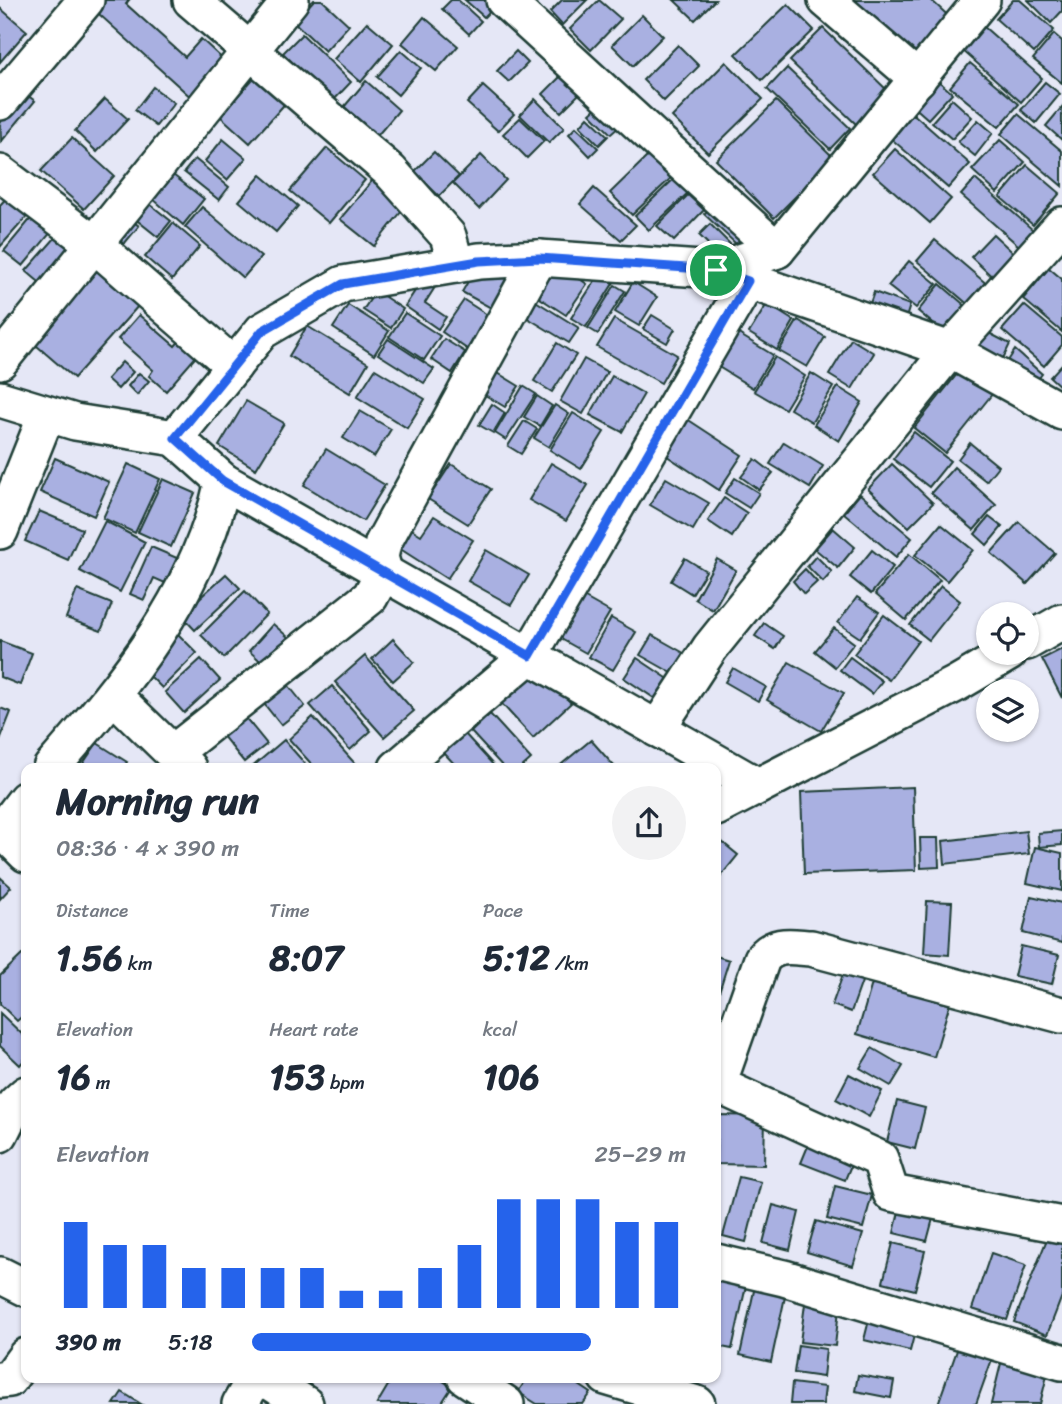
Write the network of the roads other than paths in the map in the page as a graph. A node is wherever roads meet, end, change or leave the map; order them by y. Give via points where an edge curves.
1 (86, 0) edge
2 (191, 0) edge
3 (291, 0) edge
4 (826, 0) edge
5 (982, 0) edge
6 (512, 3) edge
7 (252, 49) junction
8 (918, 79) junction
9 (0, 102) edge
10 (0, 173) edge
11 (1062, 225) edge
12 (94, 244) junction
13 (777, 250) junction
14 (539, 258) junction
15 (456, 265) junction
16 (716, 270) junction
17 (748, 281) junction
18 (950, 350) junction
19 (0, 361) edge
20 (234, 366) junction
21 (0, 399) edge
22 (1062, 412) edge
23 (46, 416) junction
24 (175, 438) junction
25 (223, 481) junction
26 (0, 531) edge
27 (384, 571) junction
28 (1062, 622) edge
29 (1039, 635) edge
30 (530, 656) junction
31 (988, 665) edge
32 (114, 695) junction
33 (657, 729) junction
34 (181, 761) edge
35 (55, 763) edge
36 (403, 763) edge
37 (717, 763) edge
38 (721, 765) edge
39 (0, 785) edge
40 (758, 786) junction
41 (21, 795) edge
42 (721, 805) edge
43 (21, 810) edge
44 (10, 839) edge
45 (1062, 1015) edge
46 (721, 1076) edge
47 (721, 1089) edge
48 (21, 1099) edge
49 (0, 1134) edge
50 (1062, 1225) edge
51 (721, 1263) edge
52 (0, 1275) edge
53 (21, 1286) edge
54 (1062, 1362) edge
55 (256, 1383) edge
56 (272, 1383) edge
57 (478, 1383) edge
58 (626, 1383) edge
59 (504, 1396) edge
60 (240, 1404) edge
61 (305, 1404) edge
62 (697, 1404) edge

1 - 9 street
2 - 7 street
3 - 7 street
4 - 8 street
5 - 8 street
6 - 13 street
7 - 12 street
7 - 15 street via 420,202 448,236
8 - 13 street
10 - 12 street
11 - 18 street
12 - 19 street
12 - 20 street
13 - 16 street
14 - 15 street
14 - 16 street
14 - 27 street via 383,543
15 - 20 street via 343,284 262,331
16 - 17 street
17 - 18 street
17 - 30 street
18 - 22 street
18 - 33 street via 710,648
20 - 24 street
21 - 23 street
23 - 24 street
23 - 26 street
24 - 25 street
25 - 27 street
25 - 32 street via 216,515 188,584
27 - 30 street
27 - 34 street via 370,597
28 - 29 street
30 - 33 street
30 - 36 street
31 - 40 street
32 - 34 street
32 - 35 street
33 - 37 street
38 - 40 street
39 - 41 street
40 - 42 street
43 - 44 street
45 - 46 street via 811,948 785,946 769,950 762,959
47 - 50 street via 880,1159 891,1192
48 - 49 street
51 - 54 street
52 - 53 street
55 - 60 street
56 - 61 street
57 - 59 street
58 - 62 street

